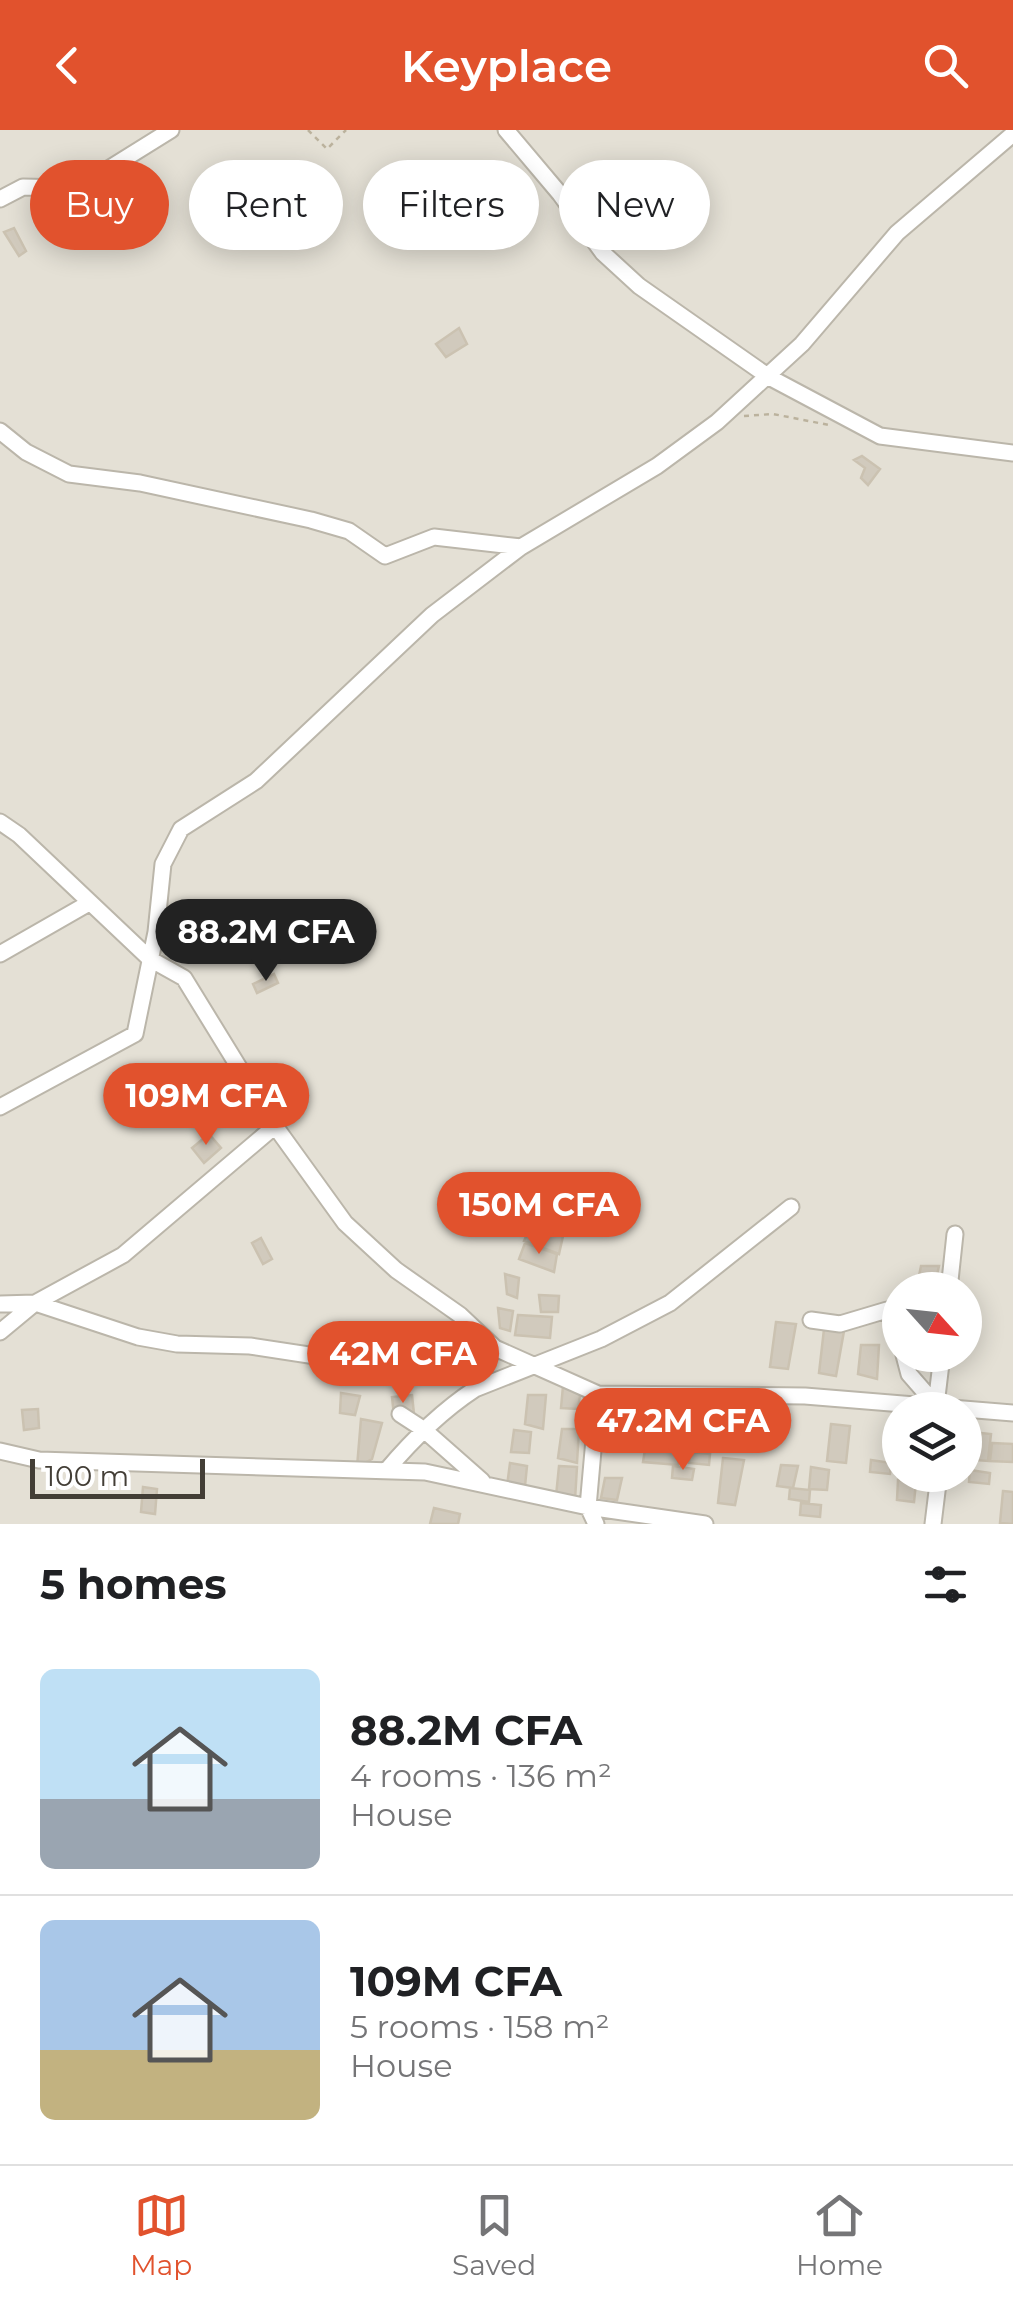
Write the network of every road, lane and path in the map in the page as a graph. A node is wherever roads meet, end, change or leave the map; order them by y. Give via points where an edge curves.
1 (170, 130) edge
2 (308, 130) edge
3 (346, 130) edge
4 (506, 130) edge
5 (1013, 134) edge
6 (0, 199) edge
7 (768, 377) junction
8 (722, 418) junction
9 (853, 423) junction
10 (0, 431) edge
11 (1013, 453) edge
12 (521, 547) junction
13 (0, 822) edge
14 (89, 902) junction
15 (0, 954) edge
16 (150, 959) junction
17 (0, 1107) edge
18 (275, 1126) junction
19 (790, 1207) dead end
20 (955, 1234) dead end
21 (951, 1272) edge
22 (0, 1304) edge
23 (35, 1304) junction
24 (882, 1312) edge
25 (811, 1320) dead end
26 (0, 1332) edge
27 (495, 1348) junction
28 (537, 1366) junction
29 (908, 1372) edge
30 (928, 1392) edge
31 (598, 1394) junction
32 (882, 1402) edge
33 (982, 1410) edge
34 (1013, 1412) edge
35 (400, 1414) dead end
36 (423, 1429) junction
37 (0, 1451) edge
38 (20, 1456) junction
39 (0, 1465) edge
40 (386, 1471) junction
41 (486, 1484) junction
42 (937, 1492) edge
43 (588, 1508) junction
44 (651, 1520) edge
45 (596, 1524) edge
46 (705, 1524) edge
47 (933, 1524) edge

1 - 6 street via 90,181 24,187
2 - 3 path via 327,149
4 - 7 street via 604,253 639,286
5 - 7 street via 897,233
7 - 8 street
7 - 9 street
8 - 9 path via 773,414 834,426
8 - 12 street via 657,466
9 - 11 street via 888,438
10 - 12 street via 69,474 140,483 349,530 385,556 434,537
12 - 16 street via 432,614 256,781 181,829 163,864
13 - 14 street
14 - 15 street
14 - 16 street
16 - 17 street via 135,1034
16 - 18 street via 184,978
18 - 23 street via 123,1255
18 - 27 street via 345,1224
19 - 28 street via 670,1303
20 - 21 street
22 - 23 street
23 - 26 street
23 - 27 street via 159,1342 322,1356
24 - 25 street via 840,1324
27 - 28 street
28 - 31 street
28 - 36 street via 475,1389
29 - 30 street
31 - 32 street
31 - 43 street
33 - 34 street
35 - 36 street
36 - 40 street
36 - 41 street
37 - 38 street
38 - 39 street
38 - 40 street
40 - 41 street
41 - 43 street
42 - 47 street
43 - 44 street
43 - 45 street
44 - 46 street

